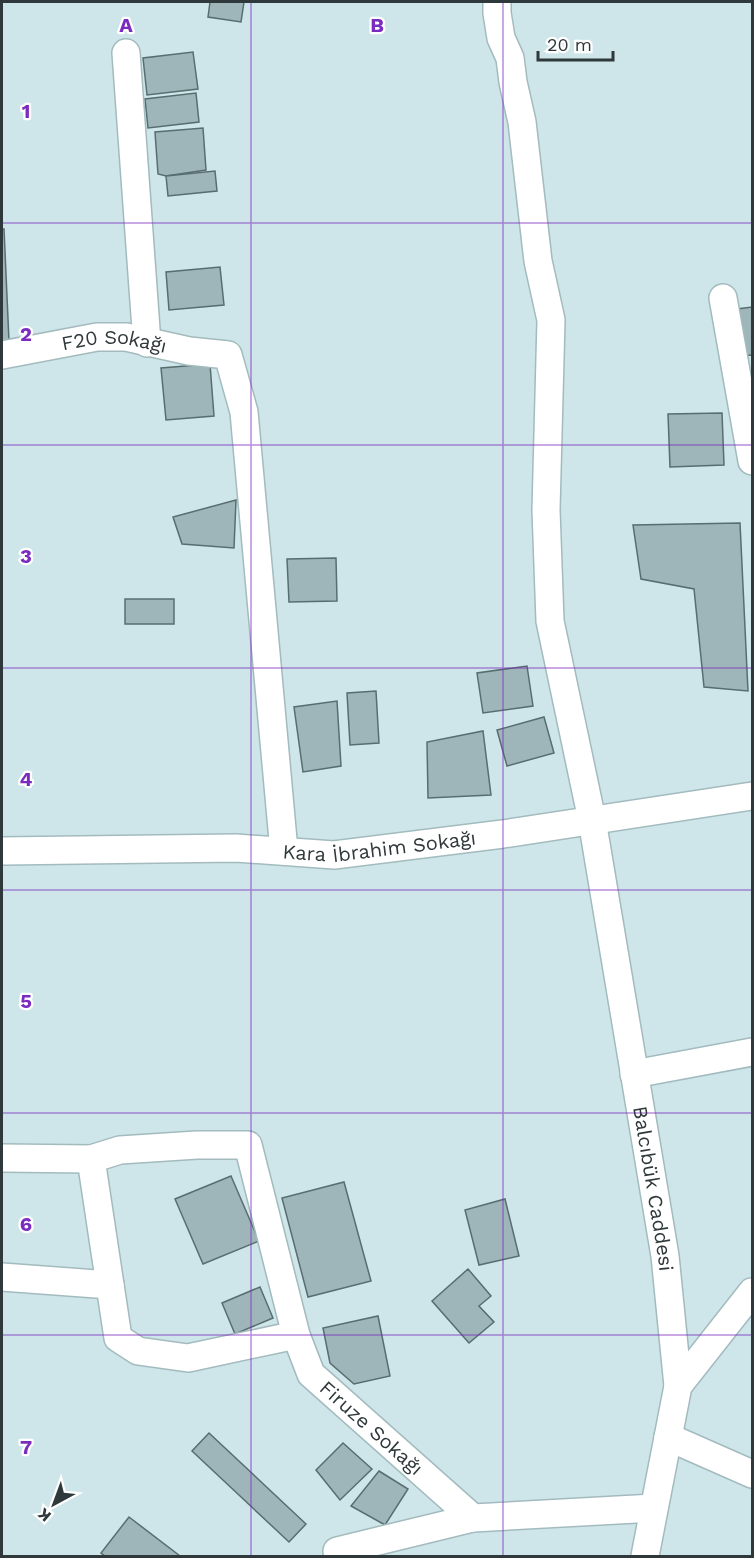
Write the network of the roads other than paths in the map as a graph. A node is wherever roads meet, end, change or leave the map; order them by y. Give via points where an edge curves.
1 (497, 2) edge
2 (126, 53) dead end
3 (723, 298) dead end
4 (147, 342) junction
5 (2, 355) edge
6 (753, 461) edge
7 (753, 796) edge
8 (591, 820) junction
9 (2, 851) edge
10 (284, 851) junction
11 (753, 1052) edge
12 (634, 1074) junction
13 (2, 1158) edge
14 (91, 1159) junction
15 (2, 1277) edge
16 (110, 1285) junction
17 (753, 1292) edge
18 (296, 1335) junction
19 (678, 1386) junction
20 (668, 1437) junction
21 (753, 1474) edge
22 (654, 1508) junction
23 (473, 1518) junction
24 (337, 1551) dead end
25 (645, 1557) edge

1 - 8 street, Balcıbük Caddesi via 501,38 510,58 522,122 538,261 551,320 546,510 550,621
2 - 4 street
3 - 6 street
4 - 5 street, F20 Sokağı via 97,337
4 - 10 street, F20 Sokağı via 228,355 244,412
7 - 8 street, Kara İbrahim Sokağı
8 - 10 street, Kara İbrahim Sokağı via 334,855
8 - 12 street, Balcıbük Caddesi
9 - 10 street, Kara İbrahim Sokağı
11 - 12 street
12 - 19 street, Balcıbük Caddesi via 665,1256
13 - 14 street
14 - 16 street
14 - 18 street, Firuze Sokağı via 120,1150 248,1145
15 - 16 street
16 - 18 street via 118,1338 138,1351 188,1358
17 - 19 street
18 - 23 street, Firuze Sokağı via 311,1374
19 - 20 street, Balcıbük Caddesi
20 - 21 street
20 - 22 street, Balcıbük Caddesi
22 - 23 street
22 - 25 street, Balcıbük Caddesi
23 - 24 street

